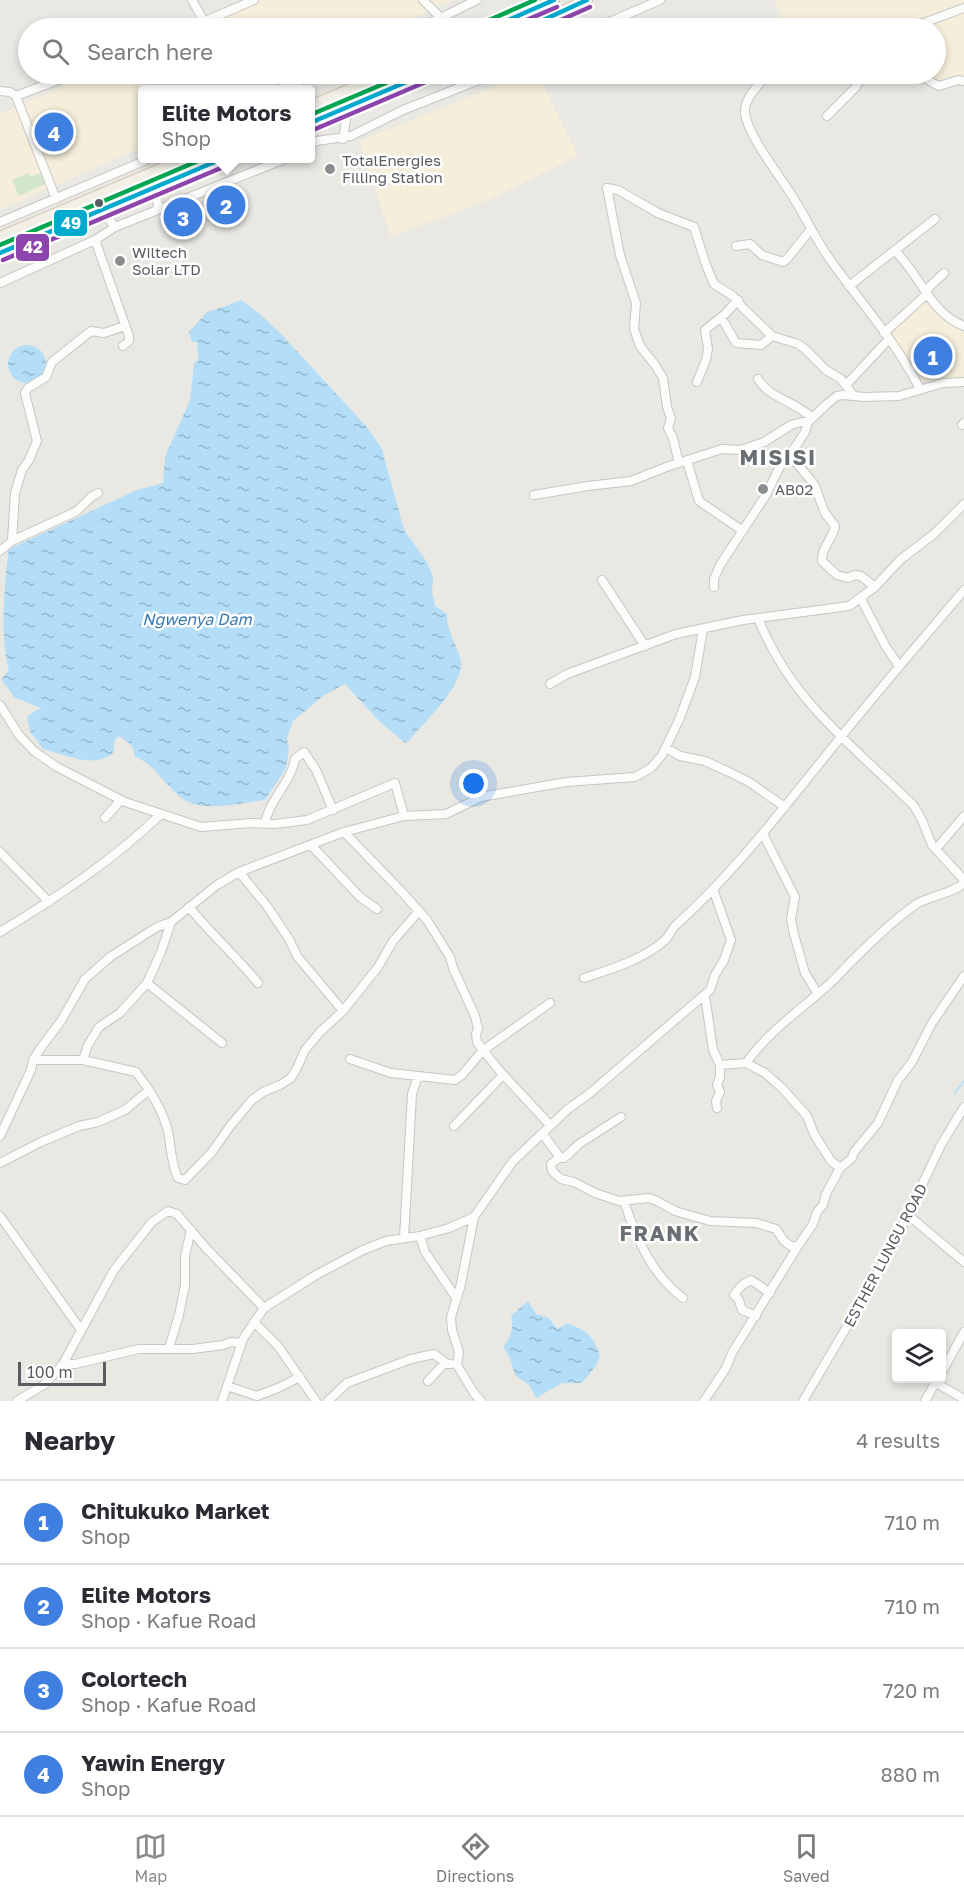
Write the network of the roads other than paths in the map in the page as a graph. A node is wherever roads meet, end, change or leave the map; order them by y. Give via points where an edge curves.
1 (192, 0) edge
2 (254, 0) edge
3 (423, 0) edge
4 (477, 0) edge
5 (554, 0) edge
6 (587, 0) edge
7 (660, 0) edge
8 (964, 8) edge
9 (202, 18) edge
10 (216, 18) edge
11 (441, 18) joint
12 (513, 18) edge
13 (547, 18) edge
14 (619, 18) edge
15 (937, 18) edge
16 (964, 81) edge
17 (48, 84) edge
18 (362, 84) edge
19 (402, 84) edge
20 (469, 84) edge
21 (760, 84) edge
22 (858, 84) edge
23 (946, 84) edge
24 (0, 91) edge
25 (16, 96) junction
26 (315, 104) edge
27 (348, 107) junction
28 (827, 116) dead end
29 (315, 121) edge
30 (343, 139) junction
31 (315, 142) edge
32 (142, 163) edge
33 (177, 163) edge
34 (215, 163) edge
35 (277, 163) edge
36 (156, 188) junction
37 (56, 199) junction
38 (45, 204) junction
39 (102, 210) junction
40 (158, 210) junction
41 (50, 217) junction
42 (935, 219) dead end
43 (0, 222) edge
44 (115, 227) junction
45 (811, 229) junction
46 (0, 237) edge
47 (95, 240) junction
48 (736, 246) dead end
49 (895, 250) junction
50 (0, 253) edge
51 (944, 273) dead end
52 (0, 283) edge
53 (849, 286) junction
54 (926, 293) junction
55 (738, 300) junction
56 (721, 317) junction
57 (124, 326) junction
58 (964, 326) edge
59 (772, 336) junction
60 (886, 336) junction
61 (123, 346) dead end
62 (758, 379) dead end
63 (696, 382) dead end
64 (964, 382) edge
65 (846, 385) junction
66 (920, 389) junction
67 (853, 395) junction
68 (810, 420) junction
69 (790, 455) junction
70 (683, 462) junction
71 (98, 493) dead end
72 (534, 495) dead end
73 (964, 504) edge
74 (743, 531) junction
75 (12, 541) junction
76 (0, 551) edge
77 (602, 580) dead end
78 (714, 587) dead end
79 (875, 587) junction
80 (964, 590) edge
81 (861, 598) junction
82 (758, 618) junction
83 (704, 629) junction
84 (645, 646) junction
85 (899, 666) junction
86 (550, 684) dead end
87 (0, 705) edge
88 (841, 737) junction
89 (666, 748) junction
90 (121, 800) junction
91 (785, 807) junction
92 (333, 810) junction
93 (160, 815) junction
94 (404, 816) junction
95 (964, 816) edge
96 (105, 818) dead end
97 (265, 823) junction
98 (344, 832) junction
99 (763, 834) junction
100 (311, 845) junction
101 (936, 849) junction
102 (0, 852) edge
103 (238, 872) junction
104 (964, 881) edge
105 (713, 889) junction
106 (49, 902) junction
107 (189, 908) junction
108 (378, 909) dead end
109 (419, 911) junction
110 (171, 922) junction
111 (0, 932) edge
112 (964, 976) edge
113 (584, 978) dead end
114 (147, 983) junction
115 (258, 983) dead end
116 (818, 994) junction
117 (705, 996) junction
118 (550, 1003) dead end
119 (344, 1011) junction
120 (222, 1043) dead end
121 (482, 1051) junction
122 (350, 1059) dead end
123 (33, 1060) junction
124 (83, 1060) junction
125 (746, 1063) junction
126 (720, 1065) junction
127 (503, 1075) junction
128 (418, 1076) junction
129 (148, 1090) junction
130 (964, 1107) edge
131 (717, 1108) dead end
132 (621, 1117) dead end
133 (549, 1125) junction
134 (454, 1126) dead end
135 (542, 1133) junction
136 (0, 1136) edge
137 (559, 1158) junction
138 (0, 1163) edge
139 (840, 1168) junction
140 (624, 1201) junction
141 (908, 1215) junction
142 (0, 1216) edge
143 (474, 1217) junction
144 (191, 1230) junction
145 (420, 1236) junction
146 (404, 1238) junction
147 (798, 1246) junction
148 (964, 1262) edge
149 (770, 1293) junction
150 (682, 1298) dead end
151 (457, 1299) junction
152 (264, 1308) junction
153 (756, 1316) junction
154 (254, 1322) junction
155 (81, 1330) junction
156 (964, 1332) edge
157 (242, 1343) junction
158 (169, 1348) junction
159 (446, 1363) junction
160 (63, 1364) junction
161 (457, 1365) junction
162 (946, 1365) edge
163 (300, 1377) junction
164 (428, 1381) dead end
165 (936, 1383) edge
166 (940, 1383) edge
167 (227, 1386) junction
168 (964, 1399) edge
169 (17, 1401) edge
170 (222, 1401) edge
171 (316, 1401) edge
172 (328, 1401) edge
173 (481, 1401) edge
174 (704, 1401) edge
175 (803, 1401) edge
176 (925, 1401) edge

1 - 9 street
2 - 10 street
3 - 11 street
4 - 11 street
5 - 12 main road
6 - 13 main road
7 - 14 street
8 - 15 street
16 - 23 street
17 - 25 street
18 - 26 main road
19 - 27 main road
20 - 30 street
21 - 45 street via 748,101 746,119
22 - 28 street
24 - 25 street
25 - 37 street
27 - 29 main road
27 - 30 street
30 - 31 street
32 - 37 street
33 - 41 main road
34 - 36 main road
35 - 40 street
36 - 39 main road
36 - 40 street
37 - 38 street
38 - 41 street
38 - 43 street
39 - 44 street
39 - 50 main road
40 - 44 street
41 - 46 main road
42 - 49 street
44 - 47 street
45 - 48 street via 783,262 762,255 750,244
45 - 53 street
47 - 52 street
47 - 57 street
49 - 53 street
49 - 54 street
51 - 54 street
53 - 60 street
54 - 58 street via 935,307
54 - 60 street
55 - 56 street
55 - 59 street
55 - 70 street via 714,284 694,227 607,188 620,255 636,303 634,329 640,346 663,378 671,418 668,428
56 - 59 street via 735,343 761,345
56 - 63 street via 705,330 708,349
57 - 61 street via 129,341
57 - 75 street via 104,333 91,331 52,362 46,377 25,393 37,441 15,493
59 - 65 street via 806,349
60 - 65 street
60 - 66 street
62 - 68 street via 766,390 802,409
64 - 66 street
65 - 67 street
66 - 67 street via 899,396
67 - 68 street via 837,396
68 - 69 street
68 - 70 street via 741,450 722,449
69 - 74 street via 783,460
69 - 79 street via 814,484 825,513 835,526 822,561 837,575 861,576
70 - 72 street via 631,481
70 - 74 street via 699,501
71 - 75 street via 77,511
73 - 79 street
74 - 78 street via 716,572
75 - 76 street
77 - 84 street
79 - 81 street
80 - 85 street
81 - 82 street via 849,606
81 - 85 street
82 - 83 street
82 - 88 street via 794,686
83 - 84 street
83 - 89 street via 695,677
84 - 86 street
85 - 88 street
87 - 90 street via 34,751
88 - 91 street
88 - 101 street via 914,806
89 - 91 street via 680,756 705,760 749,782
89 - 94 street via 654,766 635,777 566,782 481,797 447,814
90 - 93 street
90 - 96 street
91 - 99 street
92 - 94 street via 395,783
92 - 97 street via 307,820
92 - 97 street via 304,752 295,759 294,770 271,802
93 - 97 street via 201,827
93 - 106 street
94 - 98 street
95 - 101 street
98 - 100 street
98 - 109 street
99 - 105 street
99 - 116 street via 795,897 791,919 796,944 805,973
100 - 103 street
100 - 108 street via 360,897
101 - 104 street
102 - 106 street
103 - 107 street
103 - 119 street via 267,906 297,956
104 - 116 street via 957,889 925,899 908,911
105 - 113 street via 674,926 667,939 634,959
105 - 117 street via 731,940
106 - 111 street
107 - 110 street
107 - 115 street
109 - 119 street
109 - 121 street via 450,957 475,1016 477,1042
110 - 114 street
110 - 123 street via 110,957 85,979
112 - 139 street via 898,1080 878,1123
114 - 120 street
114 - 124 street via 120,1012 99,1027
116 - 125 street via 787,1018
117 - 126 street via 713,1050
117 - 133 street
118 - 121 street
119 - 129 street via 305,1050 291,1078 252,1100 185,1180 178,1178 175,1171 167,1128
121 - 127 street
121 - 128 street via 455,1080
122 - 128 street via 391,1073
123 - 124 street
123 - 136 street
124 - 129 street via 136,1072
125 - 126 street
125 - 139 street via 765,1072 787,1092 807,1116 831,1161
126 - 131 street
127 - 133 street
127 - 134 street
128 - 146 street via 412,1094
129 - 138 street via 125,1110 50,1138
130 - 141 street, ESTHER LUNGU ROAD
132 - 137 street
133 - 135 street
135 - 137 street
135 - 143 street via 513,1161
137 - 140 street via 551,1164 552,1171 561,1179
139 - 147 street
140 - 147 street via 649,1198 710,1221 756,1223 776,1229 784,1241
140 - 150 street via 650,1263
141 - 148 street
141 - 175 street, ESTHER LUNGU ROAD
142 - 155 street
143 - 145 street
143 - 151 street
144 - 152 street
144 - 155 street via 173,1211 158,1216 114,1270
144 - 158 street via 185,1256 185,1285
145 - 146 street
145 - 151 street via 425,1252
146 - 152 street via 363,1250
147 - 149 street
149 - 153 street
149 - 153 street via 751,1280 734,1294 742,1310
151 - 161 street via 451,1323 459,1352
152 - 154 street
153 - 174 street
154 - 157 street
154 - 163 street via 278,1346
155 - 160 street
156 - 162 street
157 - 158 street
157 - 167 street
158 - 160 street via 139,1349
159 - 161 street
159 - 164 street
159 - 172 street via 435,1354 411,1359 347,1383
160 - 169 street via 45,1384
161 - 173 street
163 - 167 street via 257,1396
163 - 171 street
165 - 176 street
166 - 168 street
167 - 170 street

